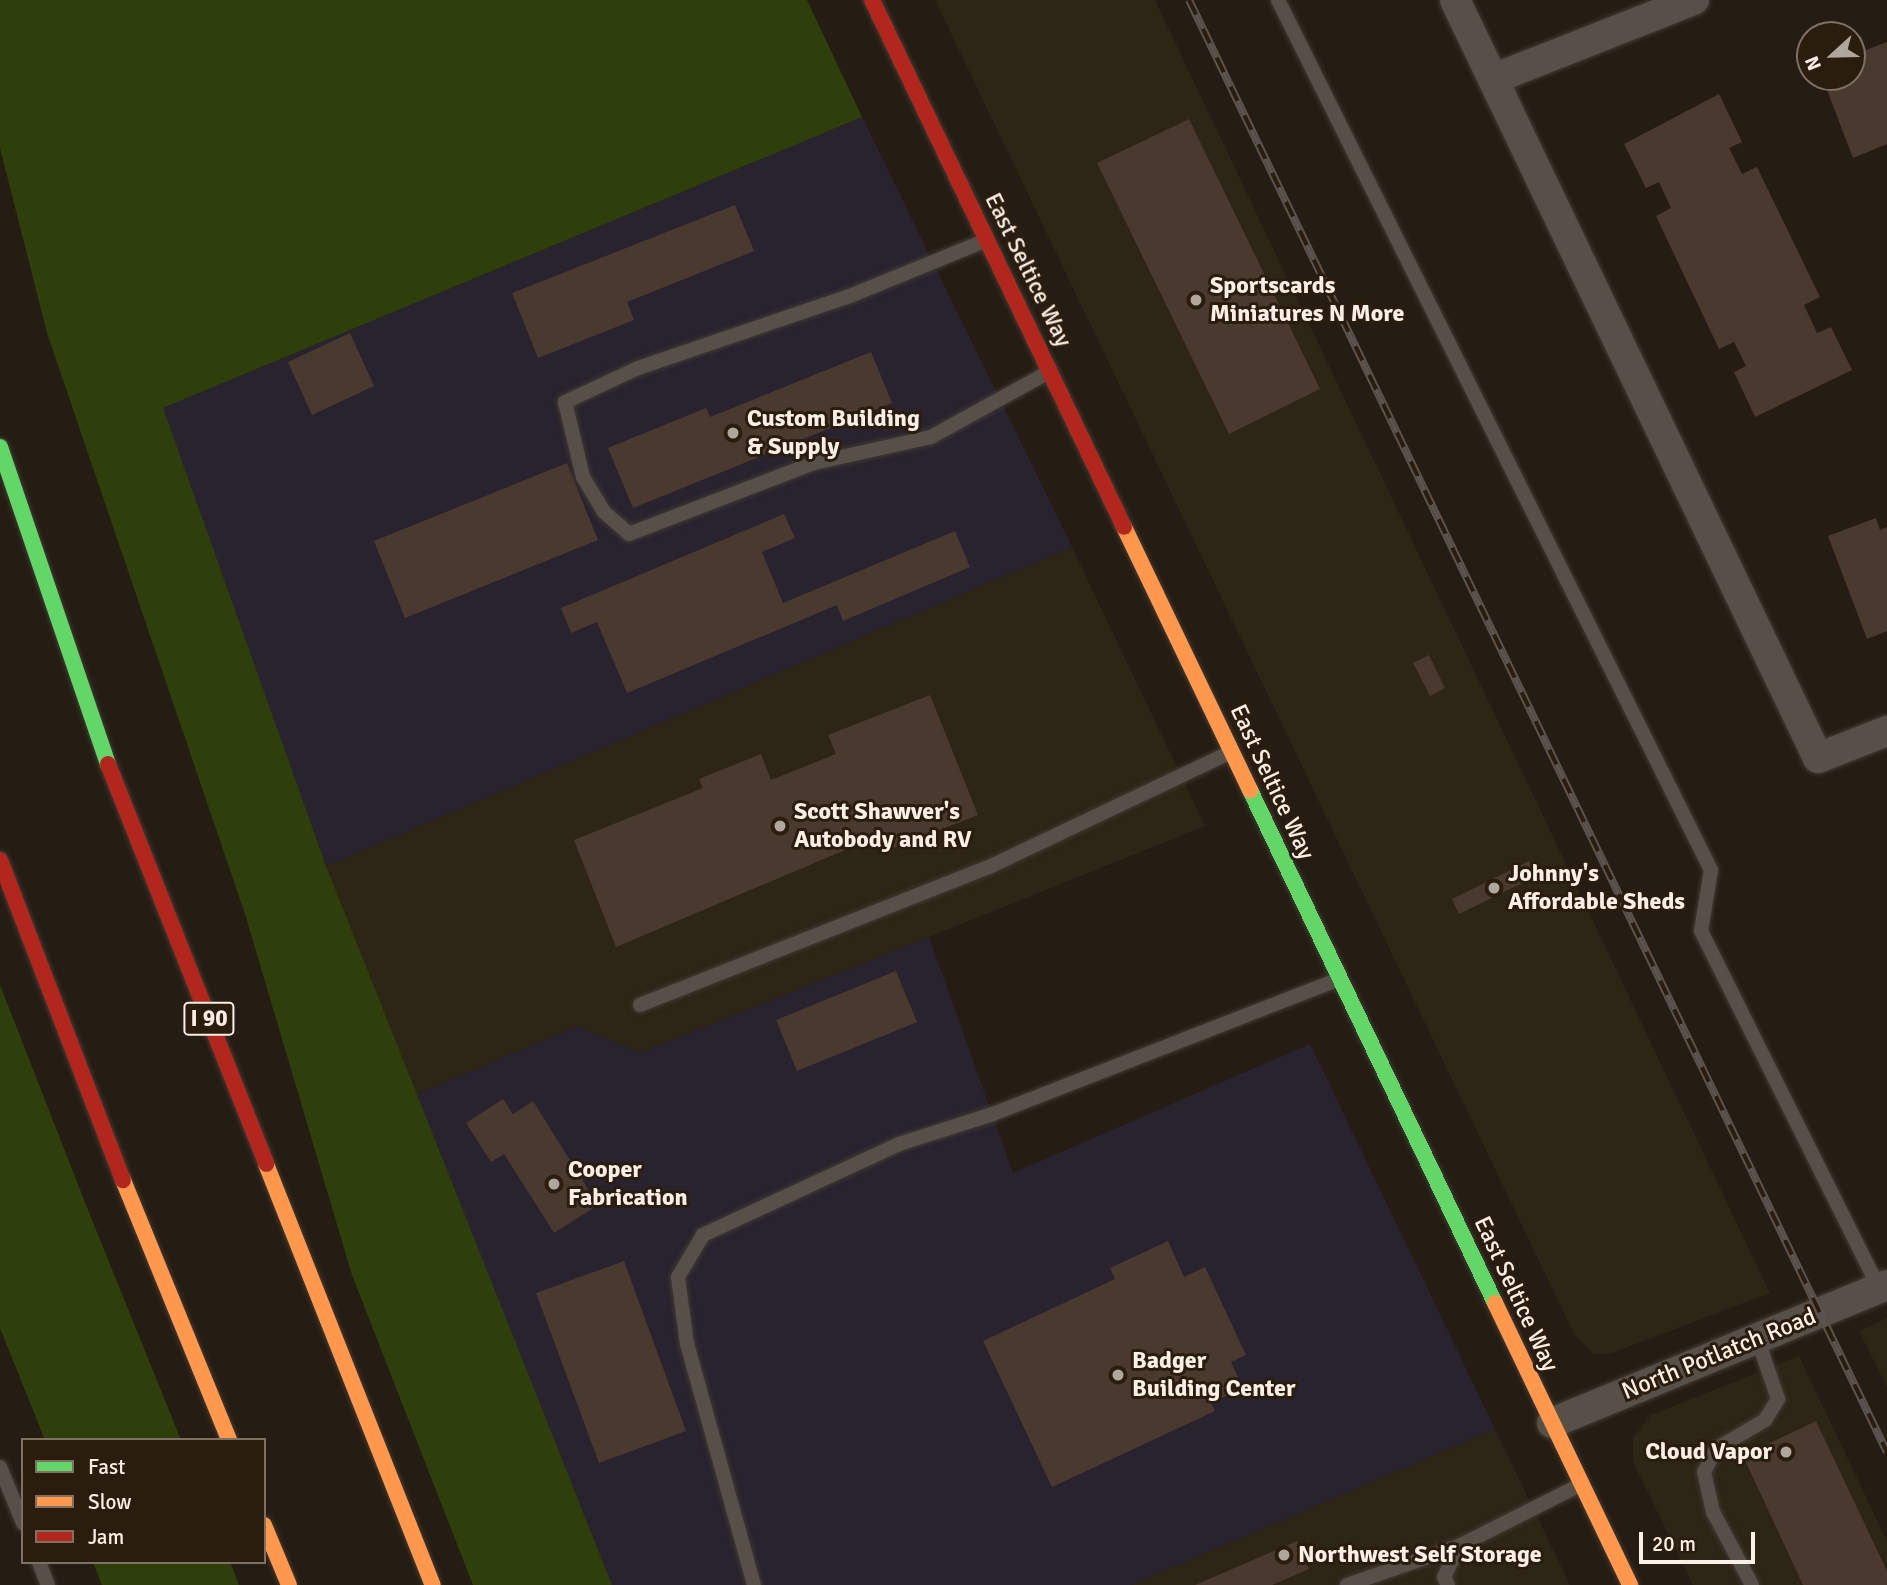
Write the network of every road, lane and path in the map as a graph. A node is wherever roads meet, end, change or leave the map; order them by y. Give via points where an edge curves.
1 (872, 0) edge
2 (1278, 0) edge
3 (1455, 0) edge
4 (1694, 0) edge
5 (1493, 79) junction
6 (988, 239) junction
7 (1052, 371) junction
8 (0, 447) edge
9 (1887, 731) edge
10 (1232, 752) junction
11 (0, 860) edge
12 (1340, 979) junction
13 (640, 1005) dead end
14 (1883, 1287) edge
15 (1757, 1338) junction
16 (1552, 1423) junction
17 (228, 1438) edge
18 (0, 1467) edge
19 (1581, 1485) junction
20 (21, 1517) edge
21 (266, 1530) edge
22 (1459, 1546) junction
23 (40, 1564) edge
24 (48, 1585) edge
25 (289, 1585) edge
26 (433, 1585) edge
27 (754, 1585) edge
28 (1347, 1585) edge
29 (1448, 1585) edge
30 (1630, 1585) edge
31 (1752, 1585) edge

1 - 6 main road, East Seltice Way
2 - 14 lane via 1711,870 1701,931
3 - 5 street
4 - 5 street
5 - 9 street via 1818,758
6 - 7 main road, East Seltice Way
6 - 7 lane via 846,297 638,368 565,402 583,477 604,512 629,534 814,463 931,437
7 - 10 main road, East Seltice Way
8 - 26 main road, I 90 via 95,732
10 - 12 main road, East Seltice Way
10 - 13 lane via 991,866
11 - 17 main road via 76,1063
12 - 16 main road, East Seltice Way
12 - 27 lane via 993,1114 899,1144 703,1235 678,1277 687,1344
14 - 15 street, North Potlatch Road
15 - 16 street, North Potlatch Road
15 - 31 lane via 1778,1399 1765,1420 1716,1449 1704,1472 1713,1512
16 - 19 main road, East Seltice Way
18 - 20 lane
19 - 22 lane
19 - 30 main road, East Seltice Way
21 - 25 main road
22 - 28 lane
22 - 29 lane via 1444,1577
23 - 24 lane

